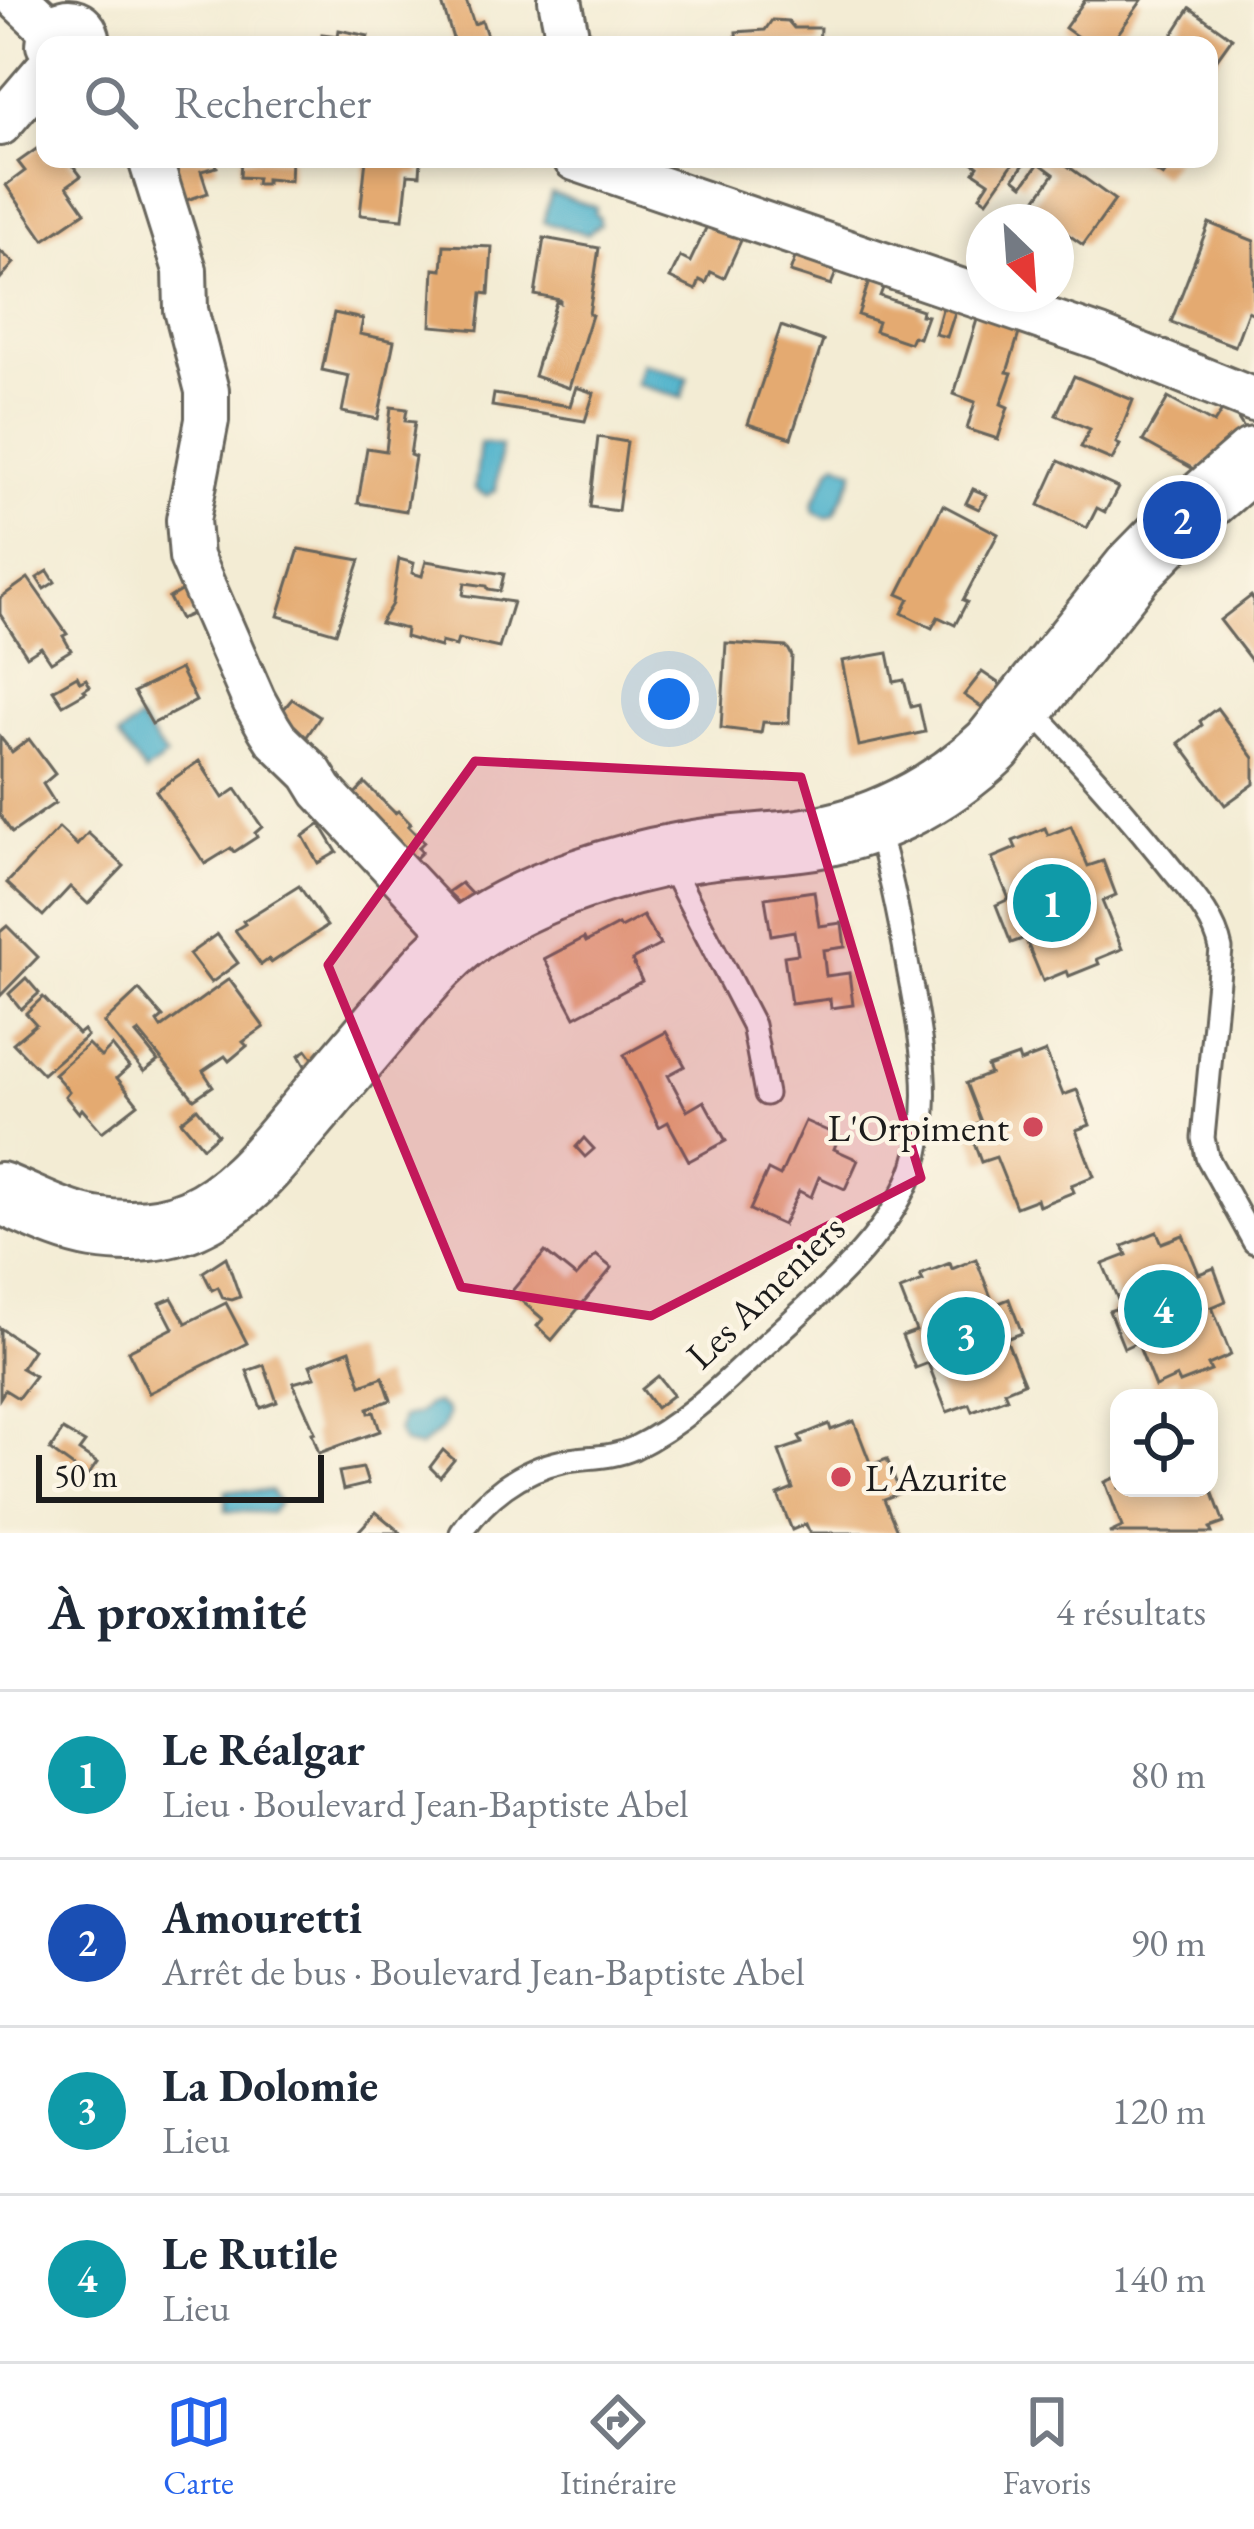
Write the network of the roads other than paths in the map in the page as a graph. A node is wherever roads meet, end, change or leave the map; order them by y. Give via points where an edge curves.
1 (19, 0) edge
2 (560, 0) edge
3 (68, 28) edge
4 (567, 36) edge
5 (36, 82) edge
6 (0, 124) edge
7 (153, 168) edge
8 (608, 168) edge
9 (1254, 400) edge
10 (1254, 458) edge
11 (1028, 705) junction
12 (874, 820) junction
13 (666, 856) junction
14 (461, 940) junction
15 (766, 1094) dead end
16 (0, 1161) edge
17 (22, 1202) edge
18 (1254, 1241) edge
19 (461, 1533) edge

1 - 3 street
2 - 4 street
5 - 6 street
7 - 14 street via 185,270 185,310 207,392 188,520 198,575 276,739
8 - 9 street via 1100,338
10 - 11 street via 1133,570
11 - 12 street via 971,766
11 - 18 lane via 1217,931 1202,1138
12 - 13 street via 804,840
12 - 19 lane, Les Ameniers via 891,871 924,1077 920,1141 902,1192 840,1274 677,1423 611,1456 531,1472 492,1495
13 - 14 street via 542,896
13 - 15 lane via 753,1025
14 - 17 street via 264,1164 215,1206 140,1230 78,1225
16 - 17 street

